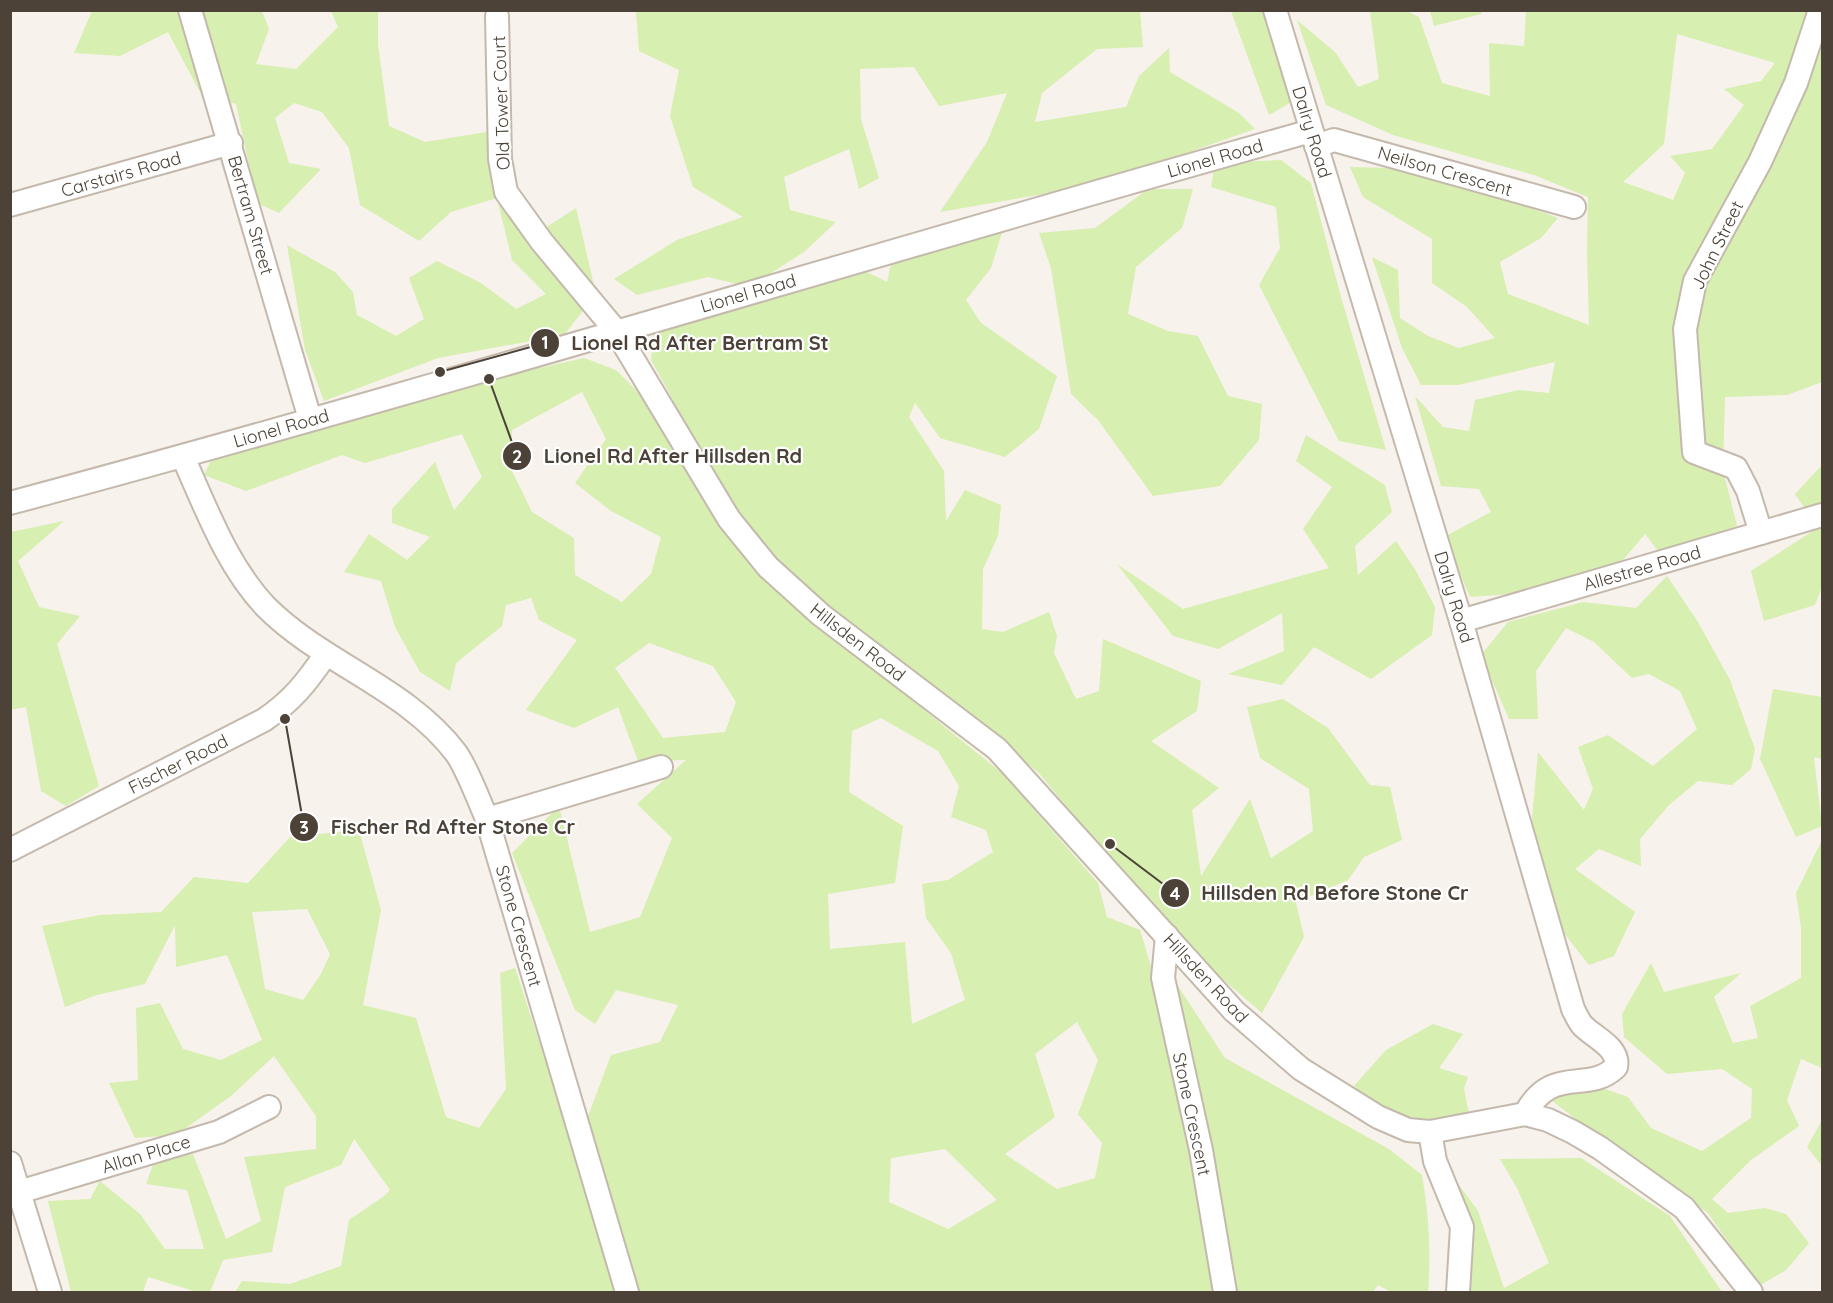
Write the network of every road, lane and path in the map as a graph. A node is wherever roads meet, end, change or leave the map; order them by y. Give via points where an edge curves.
1 (190, 10) edge
2 (1275, 10) edge
3 (1820, 10) edge
4 (497, 16) dead end
5 (1314, 138) junction
6 (231, 143) junction
7 (10, 205) edge
8 (1574, 207) dead end
9 (616, 331) junction
10 (310, 419) junction
11 (183, 457) junction
12 (10, 503) edge
13 (1822, 514) edge
14 (1761, 532) junction
15 (1461, 621) junction
16 (326, 654) junction
17 (662, 767) dead end
18 (487, 819) junction
19 (10, 850) edge
20 (1167, 936) junction
21 (269, 1107) dead end
22 (1525, 1114) junction
23 (1430, 1132) junction
24 (10, 1163) edge
25 (19, 1192) junction
26 (50, 1293) edge
27 (627, 1293) edge
28 (1225, 1293) edge
29 (1458, 1293) edge
30 (1751, 1293) edge

1 - 6 street, Bertram Street
2 - 5 street, Dalry Road
3 - 14 street, John Street via 1796,83 1760,162 1695,282 1685,329 1694,452 1736,468
4 - 9 street, Old Tower Court via 500,159 506,192
5 - 8 street, Neilson Crescent via 1334,140
5 - 9 street, Lionel Road
5 - 15 street, Dalry Road
6 - 7 street, Carstairs Road
6 - 10 street, Bertram Street
9 - 10 street, Lionel Road
9 - 20 street, Hillsden Road via 729,519 768,567 821,615 997,749
10 - 11 street, Lionel Road
11 - 12 street, Lionel Road
11 - 16 street, Stone Crescent via 236,568 266,606
13 - 14 street, Allestree Road
14 - 15 street, Allestree Road
15 - 22 street, Dalry Road via 1573,1009 1581,1025 1611,1049 1617,1063 1609,1074 1548,1088 1533,1100
16 - 18 street, Stone Crescent via 420,714 457,754
16 - 19 street, Fischer Road via 304,686 264,720
17 - 18 street
18 - 27 street, Stone Crescent
20 - 23 street, Hillsden Road via 1234,1011 1301,1069 1378,1117 1408,1131
20 - 28 street, Stone Crescent via 1163,978 1201,1150
21 - 25 street, Allan Place via 219,1132
22 - 23 street, Hillsden Road
22 - 30 street, Hillsden Road via 1573,1132 1684,1208
23 - 29 street via 1436,1161 1462,1227
24 - 25 street
25 - 26 street

